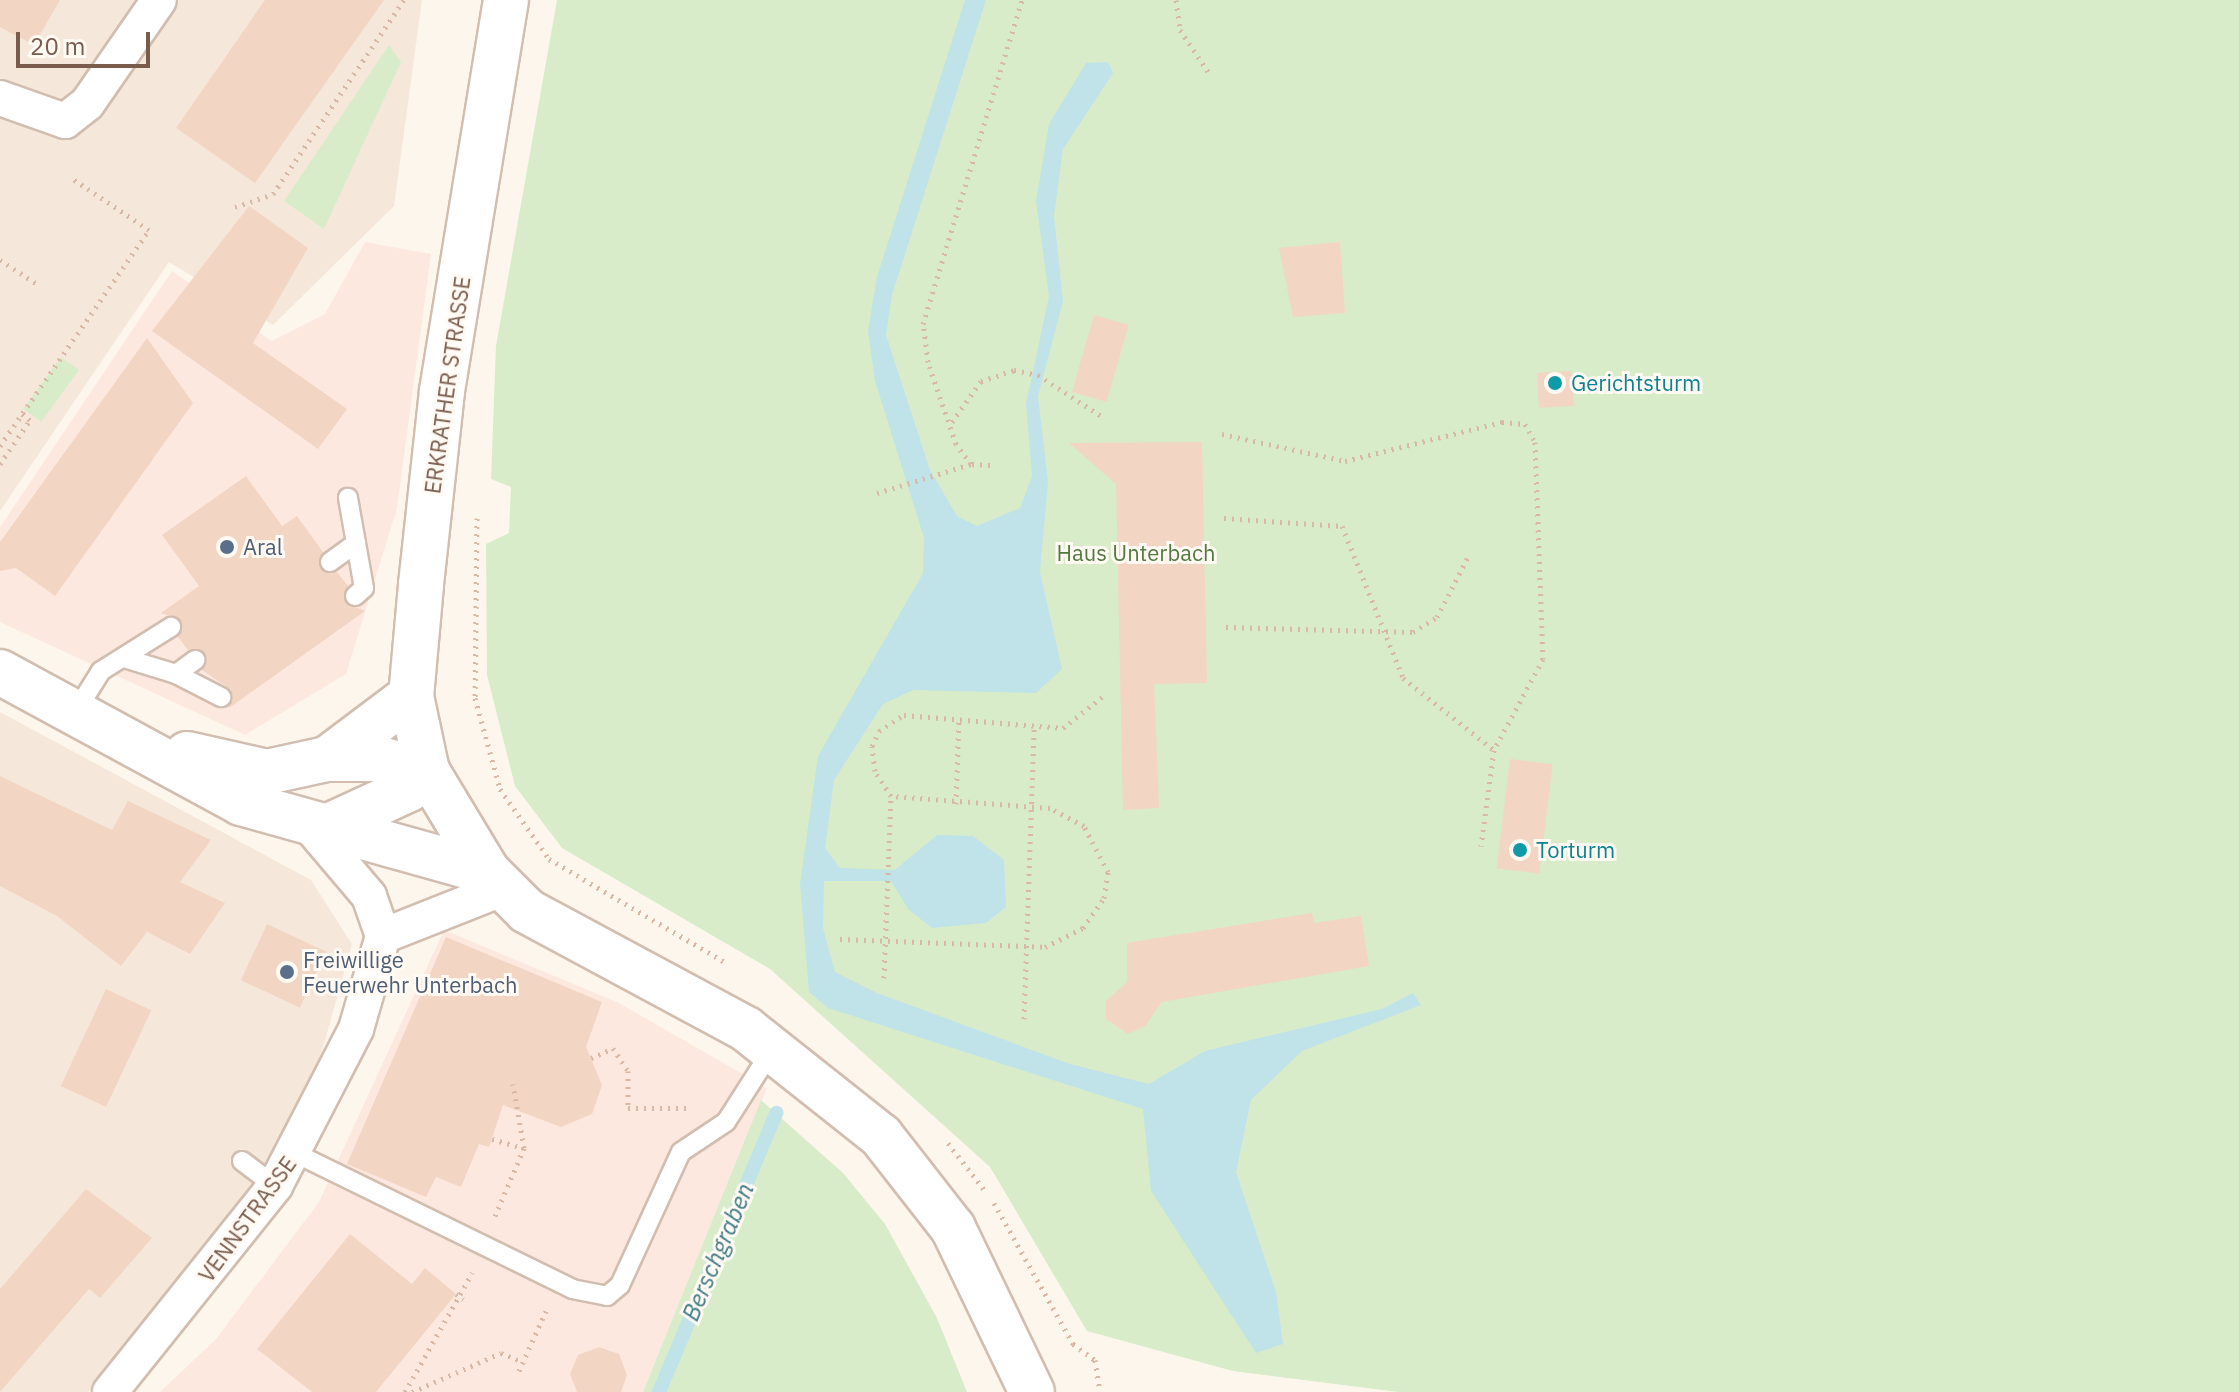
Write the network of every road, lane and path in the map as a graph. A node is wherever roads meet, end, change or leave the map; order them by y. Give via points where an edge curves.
1 (159, 0) edge
2 (404, 0) edge
3 (506, 0) edge
4 (1022, 0) edge
5 (1176, 0) edge
6 (1211, 76) dead end
7 (0, 98) edge
8 (73, 179) dead end
9 (235, 207) dead end
10 (0, 260) edge
11 (39, 285) dead end
12 (21, 414) junction
13 (1103, 417) dead end
14 (952, 422) junction
15 (1222, 434) dead end
16 (0, 446) edge
17 (0, 464) edge
18 (971, 464) junction
19 (990, 465) dead end
20 (877, 493) dead end
21 (348, 498) dead end
22 (477, 510) dead end
23 (1224, 518) dead end
24 (356, 543) junction
25 (1469, 555) dead end
26 (330, 562) dead end
27 (355, 596) dead end
28 (171, 627) dead end
29 (1226, 627) dead end
30 (1383, 632) junction
31 (127, 659) junction
32 (195, 660) dead end
33 (0, 672) edge
34 (176, 674) junction
35 (411, 696) junction
36 (221, 697) dead end
37 (1102, 697) dead end
38 (76, 711) junction
39 (959, 718) junction
40 (1034, 728) junction
41 (142, 744) junction
42 (1494, 750) junction
43 (327, 759) junction
44 (427, 771) junction
45 (891, 796) junction
46 (956, 804) junction
47 (1032, 807) junction
48 (320, 823) junction
49 (1481, 846) dead end
50 (495, 880) junction
51 (383, 936) junction
52 (840, 939) dead end
53 (885, 941) junction
54 (1026, 947) junction
55 (732, 967) dead end
56 (884, 978) dead end
57 (1024, 1019) dead end
58 (774, 1048) junction
59 (591, 1058) dead end
60 (513, 1084) dead end
61 (726, 1122) junction
62 (941, 1137) dead end
63 (492, 1139) dead end
64 (524, 1148) junction
65 (295, 1153) junction
66 (242, 1161) dead end
67 (275, 1186) junction
68 (482, 1244) junction
69 (560, 1281) junction
70 (456, 1294) dead end
71 (463, 1299) junction
72 (523, 1362) junction
73 (519, 1371) dead end
74 (110, 1392) edge
75 (405, 1392) edge
76 (412, 1392) edge
77 (1032, 1392) edge
78 (1100, 1392) edge

1 - 7 street via 87,104 65,121
2 - 9 path via 273,194
3 - 35 main road, ERKRATHER STRASSE via 442,391
4 - 14 path via 926,304 923,341
5 - 6 path via 1180,30
8 - 12 path via 149,230
10 - 11 path
12 - 16 path
12 - 17 path via 30,420
13 - 14 path via 1053,383 1014,370 981,381
14 - 18 path
15 - 42 path via 1345,461 1502,422 1525,424 1535,442 1543,659
18 - 19 path
18 - 20 path
21 - 24 lane
22 - 55 path via 475,698 500,789 549,859
23 - 30 path via 1342,526
24 - 26 lane
24 - 27 lane via 364,588
25 - 30 path via 1437,617 1413,632
28 - 31 lane
29 - 30 path
30 - 42 path via 1403,678
31 - 34 lane
31 - 38 lane via 101,671
32 - 34 lane
33 - 38 main road
34 - 36 lane
35 - 43 main road
35 - 44 main road, ERKRATHER STRASSE
37 - 40 path via 1073,724
38 - 41 main road
39 - 40 path
39 - 45 path via 904,715 879,731 873,759
39 - 46 path
40 - 47 path
41 - 43 main road via 267,772
41 - 48 main road via 241,803
42 - 49 path
43 - 44 main road via 380,759
44 - 48 main road via 409,789
44 - 50 main road, ERKRATHER STRASSE
45 - 46 path
45 - 53 path
46 - 47 path
47 - 54 path
47 - 54 path via 1084,826 1110,872 1104,898 1083,928 1057,944
48 - 50 main road
48 - 51 street via 369,896
50 - 51 street
50 - 58 main road via 560,931
51 - 65 street, VENNSTRASSE via 356,1029
52 - 53 path
53 - 54 path
53 - 56 path
54 - 57 path
58 - 61 lane
58 - 77 main road via 851,1108 928,1191 1003,1321
59 - 61 path via 613,1048 628,1071 628,1108 700,1108
60 - 64 path
61 - 69 lane via 681,1152 620,1285 607,1296 589,1296
62 - 78 path via 1005,1219 1073,1344 1095,1360
63 - 64 path
64 - 68 path
65 - 67 street, VENNSTRASSE
65 - 68 lane
66 - 67 lane
67 - 74 street, VENNSTRASSE
68 - 69 lane
68 - 71 path
69 - 72 path
70 - 71 path
71 - 75 path
72 - 73 path
72 - 76 path via 501,1353

